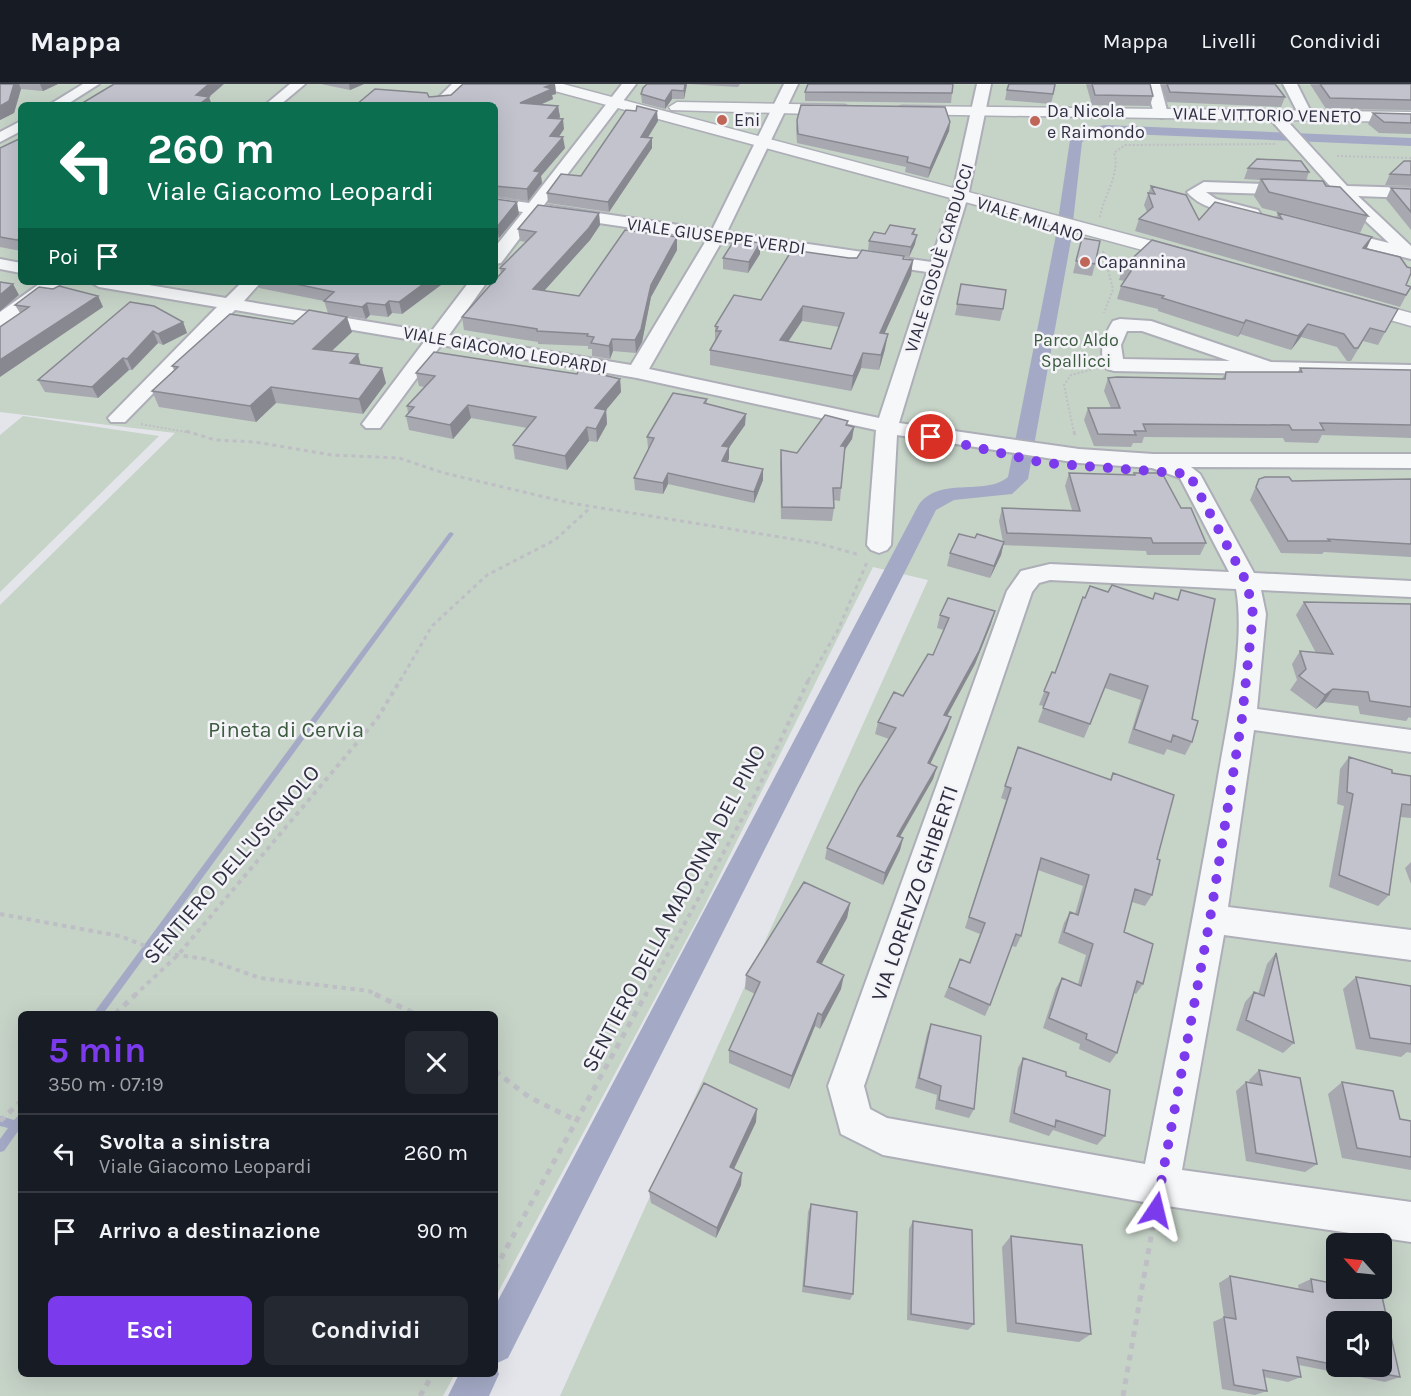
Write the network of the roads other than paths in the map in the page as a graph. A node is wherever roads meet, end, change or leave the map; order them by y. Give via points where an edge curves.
1 (92, 84) edge
2 (298, 84) edge
3 (460, 84) edge
4 (545, 84) edge
5 (628, 84) edge
6 (791, 84) edge
7 (984, 84) edge
8 (1153, 84) edge
9 (1290, 84) edge
10 (61, 102) edge
11 (276, 102) edge
12 (441, 102) edge
13 (621, 104) junction
14 (779, 108) junction
15 (658, 110) junction
16 (858, 110) edge
17 (881, 110) edge
18 (979, 112) junction
19 (1161, 114) junction
20 (1274, 115) junction
21 (1306, 116) junction
22 (1411, 117) edge
23 (18, 127) edge
24 (2, 135) edge
25 (18, 136) edge
26 (764, 142) junction
27 (1343, 191) junction
28 (1411, 193) edge
29 (960, 196) junction
30 (498, 203) edge
31 (532, 209) junction
32 (1264, 216) edge
33 (1318, 230) edge
34 (717, 236) junction
35 (1411, 254) edge
36 (498, 255) edge
37 (0, 264) edge
38 (18, 267) edge
39 (1208, 267) edge
40 (937, 268) junction
41 (50, 285) edge
42 (117, 285) edge
43 (249, 285) edge
44 (476, 285) edge
45 (229, 304) junction
46 (1411, 320) edge
47 (0, 321) edge
48 (1411, 332) edge
49 (437, 338) junction
50 (1274, 370) junction
51 (1411, 371) edge
52 (638, 372) junction
53 (118, 418) road end
54 (373, 424) dead end
55 (897, 429) junction
56 (1044, 456) junction
57 (1277, 459) junction
58 (1153, 461) junction
59 (1411, 461) edge
60 (1189, 474) junction
61 (1411, 475) edge
62 (874, 551) road end
63 (1247, 583) junction
64 (1411, 589) edge
65 (1242, 718) junction
66 (1411, 741) edge
67 (1210, 919) junction
68 (1411, 945) edge
69 (1160, 1186) junction
70 (1411, 1222) edge

1 - 10 street
2 - 11 street
3 - 12 street
4 - 13 street, VIALE MILANO
5 - 13 street
6 - 14 street
7 - 18 street, VIALE GIOSUÈ CARDUCCI
8 - 19 street
9 - 21 street
13 - 15 street, VIALE MILANO
13 - 31 street
14 - 15 street
14 - 16 street
14 - 26 street
15 - 26 street, VIALE MILANO
17 - 18 street, VIALE VITTORIO VENETO
18 - 19 street, VIALE VITTORIO VENETO
18 - 29 street, VIALE GIOSUÈ CARDUCCI
19 - 20 street, VIALE VITTORIO VENETO
20 - 21 street, VIALE VITTORIO VENETO
20 - 27 street
21 - 22 street, VIALE VITTORIO VENETO
23 - 24 street
24 - 25 street
26 - 29 street, VIALE MILANO
26 - 34 street
27 - 28 street
27 - 32 street via 1204,187 1195,192 1210,201
27 - 35 street
29 - 39 street, VIALE MILANO
29 - 40 street, VIALE GIOSUÈ CARDUCCI
30 - 31 street, VIALE GIUSEPPE VERDI
31 - 34 street, VIALE GIUSEPPE VERDI
31 - 36 street
33 - 35 street
34 - 40 street, VIALE GIUSEPPE VERDI
34 - 52 street
37 - 38 street
40 - 55 street, VIALE GIOSUÈ CARDUCCI
41 - 47 street
42 - 45 street, VIALE GIACOMO LEOPARDI
43 - 45 street
44 - 49 street
45 - 49 street, VIALE GIACOMO LEOPARDI
45 - 53 street
46 - 48 street via 1331,303
49 - 52 street, VIALE GIACOMO LEOPARDI
49 - 54 street
50 - 50 street via 1144,325 1120,325 1111,345 1114,365
50 - 51 street
52 - 55 street, VIALE GIACOMO LEOPARDI
55 - 56 street, VIALE GIACOMO LEOPARDI
55 - 62 street, VIALE GIOSUÈ CARDUCCI
56 - 58 street, VIALE GIACOMO LEOPARDI
56 - 60 street, VIALE GIACOMO LEOPARDI
57 - 58 street, VIALE GIACOMO LEOPARDI
57 - 59 street, VIALE GIACOMO LEOPARDI
57 - 60 street via 1243,465 1197,464
58 - 60 street
60 - 61 street, VIALE GIACOMO LEOPARDI
60 - 63 street
63 - 64 street
63 - 65 street via 1253,614
63 - 69 street, VIA LORENZO GHIBERTI via 1050,573 1030,577 1020,591 846,1086 854,1121 884,1136
65 - 66 street
65 - 67 street
67 - 68 street
67 - 69 street
69 - 70 street

